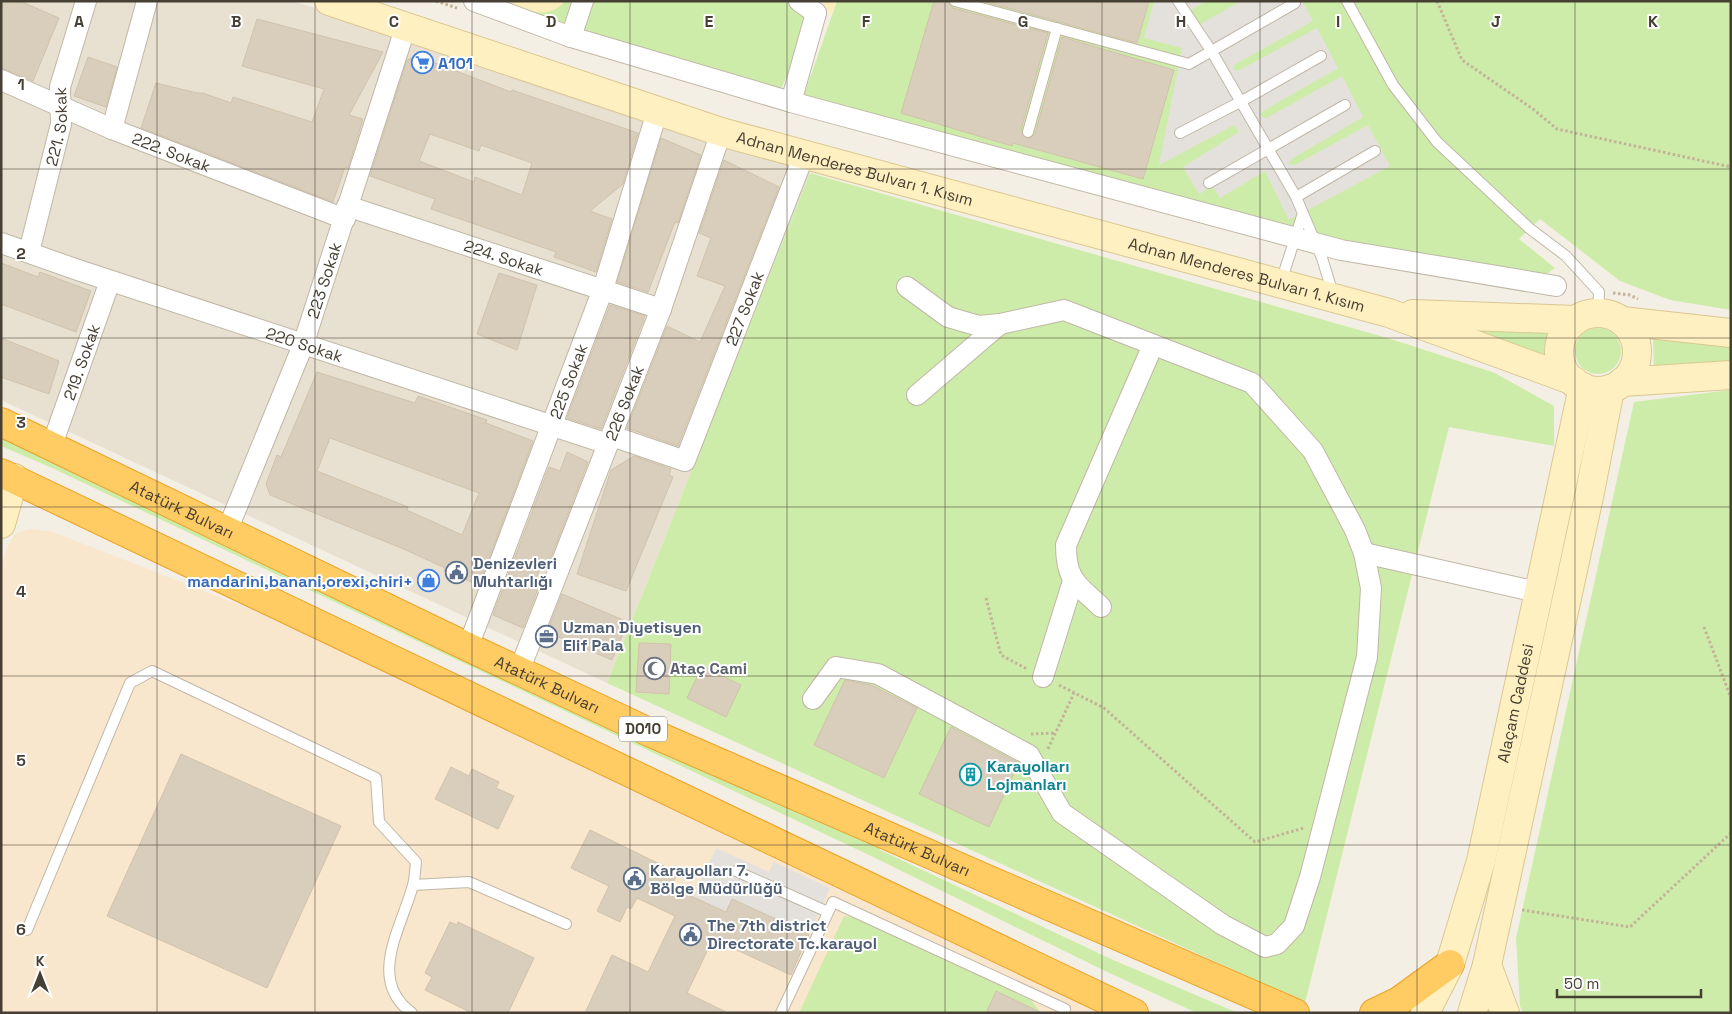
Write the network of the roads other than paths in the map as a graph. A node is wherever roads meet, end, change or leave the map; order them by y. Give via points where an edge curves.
1 (86, 1) edge
2 (147, 1) edge
3 (329, 1) edge
4 (474, 1) edge
5 (583, 1) edge
6 (799, 1) edge
7 (955, 1) edge
8 (1178, 1) edge
9 (1347, 1) edge
10 (1295, 3) dead end
11 (406, 26) junction
12 (1057, 28) junction
13 (571, 37) junction
14 (1212, 52) junction
15 (1321, 56) dead end
16 (1, 80) edge
17 (791, 102) junction
18 (1242, 102) junction
19 (1345, 105) dead end
20 (62, 106) junction
21 (657, 112) junction
22 (112, 129) junction
23 (721, 132) junction
24 (1028, 132) dead end
25 (1180, 133) dead end
26 (1269, 149) junction
27 (1375, 151) dead end
28 (804, 155) junction
29 (1209, 183) dead end
30 (1296, 197) junction
31 (346, 213) junction
32 (1303, 213) junction
33 (1296, 237) junction
34 (1, 243) edge
35 (1316, 243) junction
36 (29, 252) junction
37 (110, 281) junction
38 (1281, 283) junction
39 (1556, 286) dead end
40 (907, 287) dead end
41 (602, 289) junction
42 (1333, 297) junction
43 (661, 309) junction
44 (1389, 313) junction
45 (1599, 318) junction
46 (1000, 324) junction
47 (1731, 333) edge
48 (303, 345) junction
49 (1153, 345) junction
50 (1731, 375) edge
51 (1578, 384) junction
52 (1616, 386) junction
53 (918, 395) dead end
54 (1, 422) edge
55 (550, 425) junction
56 (610, 440) junction
57 (52, 445) junction
58 (685, 461) joint
59 (7, 475) edge
60 (1, 524) edge
61 (227, 531) junction
62 (1364, 553) junction
63 (1074, 581) junction
64 (1538, 592) junction
65 (1101, 607) dead end
66 (468, 648) junction
67 (519, 671) junction
68 (1043, 677) road end
69 (813, 699) dead end
70 (736, 871) dead end
71 (413, 885) junction
72 (828, 912) junction
73 (566, 924) dead end
74 (27, 930) dead end
75 (1450, 964) junction
76 (1487, 965) junction
77 (412, 1013) edge
78 (781, 1013) edge
79 (1064, 1013) edge
80 (1134, 1013) edge
81 (1295, 1013) edge
82 (1374, 1013) edge
83 (1425, 1013) edge
84 (1472, 1013) edge
85 (1505, 1013) edge

1 - 20 street, 221. Sokak via 60,87
2 - 22 street
3 - 11 main road, Adnan Menderes Bulvarı 1. Kısım
4 - 13 street
5 - 13 street
6 - 17 street via 816,13
7 - 12 lane
8 - 14 lane
9 - 45 lane via 1393,84 1437,142 1529,228 1566,256 1599,292
10 - 14 lane
11 - 21 main road, Adnan Menderes Bulvarı 1. Kısım
11 - 31 street, 223 Sokak
12 - 14 lane via 1189,64
12 - 24 lane
13 - 17 street
14 - 18 lane
15 - 18 lane
16 - 20 street, 222. Sokak
17 - 33 street
18 - 25 lane
18 - 26 lane
19 - 26 lane
20 - 22 street, 222. Sokak
20 - 36 street, 221. Sokak via 61,124
21 - 23 main road, Adnan Menderes Bulvarı 1. Kısım
21 - 41 street, 225 Sokak
22 - 31 street, 222. Sokak
23 - 28 main road, Adnan Menderes Bulvarı 1. Kısım
23 - 43 street, 226 Sokak
26 - 29 lane
26 - 30 lane
27 - 30 lane
28 - 38 main road, Adnan Menderes Bulvarı 1. Kısım
28 - 58 street, 227 Sokak
30 - 32 lane
31 - 41 street, 224. Sokak
31 - 48 street, 223 Sokak
32 - 33 lane
32 - 35 lane
33 - 35 street
33 - 38 lane
34 - 36 street, 220 Sokak
35 - 39 street
35 - 42 lane
36 - 37 street, 220 Sokak
37 - 48 street, 220 Sokak
37 - 57 street, 219. Sokak
38 - 42 main road, Adnan Menderes Bulvarı 1. Kısım
40 - 46 street via 948,317 979,326
41 - 43 street, 224. Sokak
41 - 55 street, 225 Sokak
42 - 44 main road, Adnan Menderes Bulvarı 1. Kısım
43 - 56 street, 226 Sokak
44 - 45 main road, Adnan Menderes Bulvarı 1. Kısım
44 - 51 main road, Adnan Menderes Bulvarı 1. Kısım
45 - 47 main road, Adnan Menderes Bulvarı 1. Kısım
45 - 51 main road via 1564,333 1560,350 1565,371
45 - 52 main road via 1635,338 1637,352 1632,372
46 - 49 street via 1064,310
46 - 53 street
48 - 55 street, 220 Sokak
48 - 61 street, 223 Sokak
49 - 62 street via 1252,383 1313,451
49 - 63 street via 1066,545 1066,567
50 - 52 main road
51 - 52 main road via 1595,390
51 - 64 main road, Alaçam Caddesi
52 - 76 main road, Alaçam Caddesi
54 - 57 highway, Atatürk Bulvarı / D010
55 - 56 street, 220 Sokak
55 - 66 street, 225 Sokak
56 - 58 street, 220 Sokak
56 - 67 street, 226 Sokak
57 - 61 highway, Atatürk Bulvarı / D010
59 - 60 main road
59 - 80 highway, D010
61 - 66 highway, Atatürk Bulvarı / D010
62 - 64 street
62 - 69 street via 1371,588 1367,657 1294,926 1277,944 1265,947 1224,925 1062,813 1028,755 878,674 836,667
63 - 65 street
63 - 68 street
64 - 75 main road, Alaçam Caddesi via 1482,862
66 - 67 highway, Atatürk Bulvarı / D010
67 - 81 highway, Atatürk Bulvarı / D010 via 649,732
70 - 72 lane
71 - 73 lane via 469,882
71 - 74 lane via 416,862 379,822 376,778 152,671 130,682
71 - 77 lane via 397,926 389,967 390,987 400,1005
72 - 78 lane
72 - 79 lane via 833,902 1065,1009
75 - 82 highway via 1400,1001
75 - 83 main road, Alaçam Caddesi
76 - 84 main road, Alaçam Caddesi
76 - 85 main road

